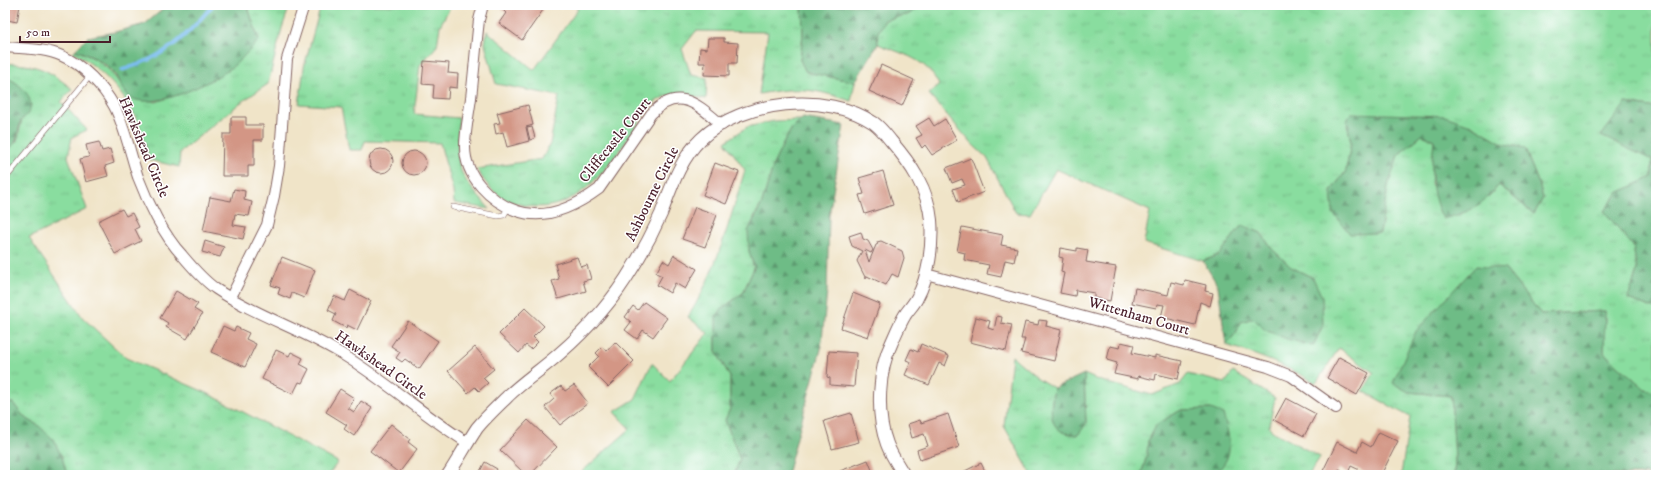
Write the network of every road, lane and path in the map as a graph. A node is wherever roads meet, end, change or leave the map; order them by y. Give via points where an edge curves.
1 (304, 5) edge
2 (483, 5) edge
3 (5, 47) edge
4 (90, 76) junction
5 (722, 124) junction
6 (5, 179) edge
7 (453, 207) dead end
8 (508, 208) junction
9 (926, 274) junction
10 (231, 297) junction
11 (1336, 408) dead end
12 (468, 443) junction
13 (448, 475) edge
14 (904, 475) edge

1 - 10 street via 287,59 279,166 274,196 264,230
2 - 8 street, Cliffecastle Court via 479,20 465,148 473,173 486,194
3 - 4 street, Hawkshead Circle via 42,50 62,55 81,66
4 - 6 lane
4 - 10 street, Hawkshead Circle via 115,107 139,178 180,254 216,289
5 - 8 street, Cliffecastle Court via 697,103 672,100 660,104 599,188 587,198 556,212 539,214
5 - 9 street, Ashbourne Circle via 773,104 792,103 837,108 875,124 909,161 928,204 931,222 930,254
5 - 12 street, Ashbourne Circle via 701,138 687,155 659,217 618,292 596,319 558,355 510,394 478,427
7 - 8 lane via 498,216 504,215
9 - 11 street, Wittenham Court via 1268,367 1291,376
9 - 14 street, Ashbourne Circle via 917,298 890,344 882,374 880,420 887,446
10 - 12 street, Hawkshead Circle via 346,356
12 - 13 street, Ashbourne Circle

